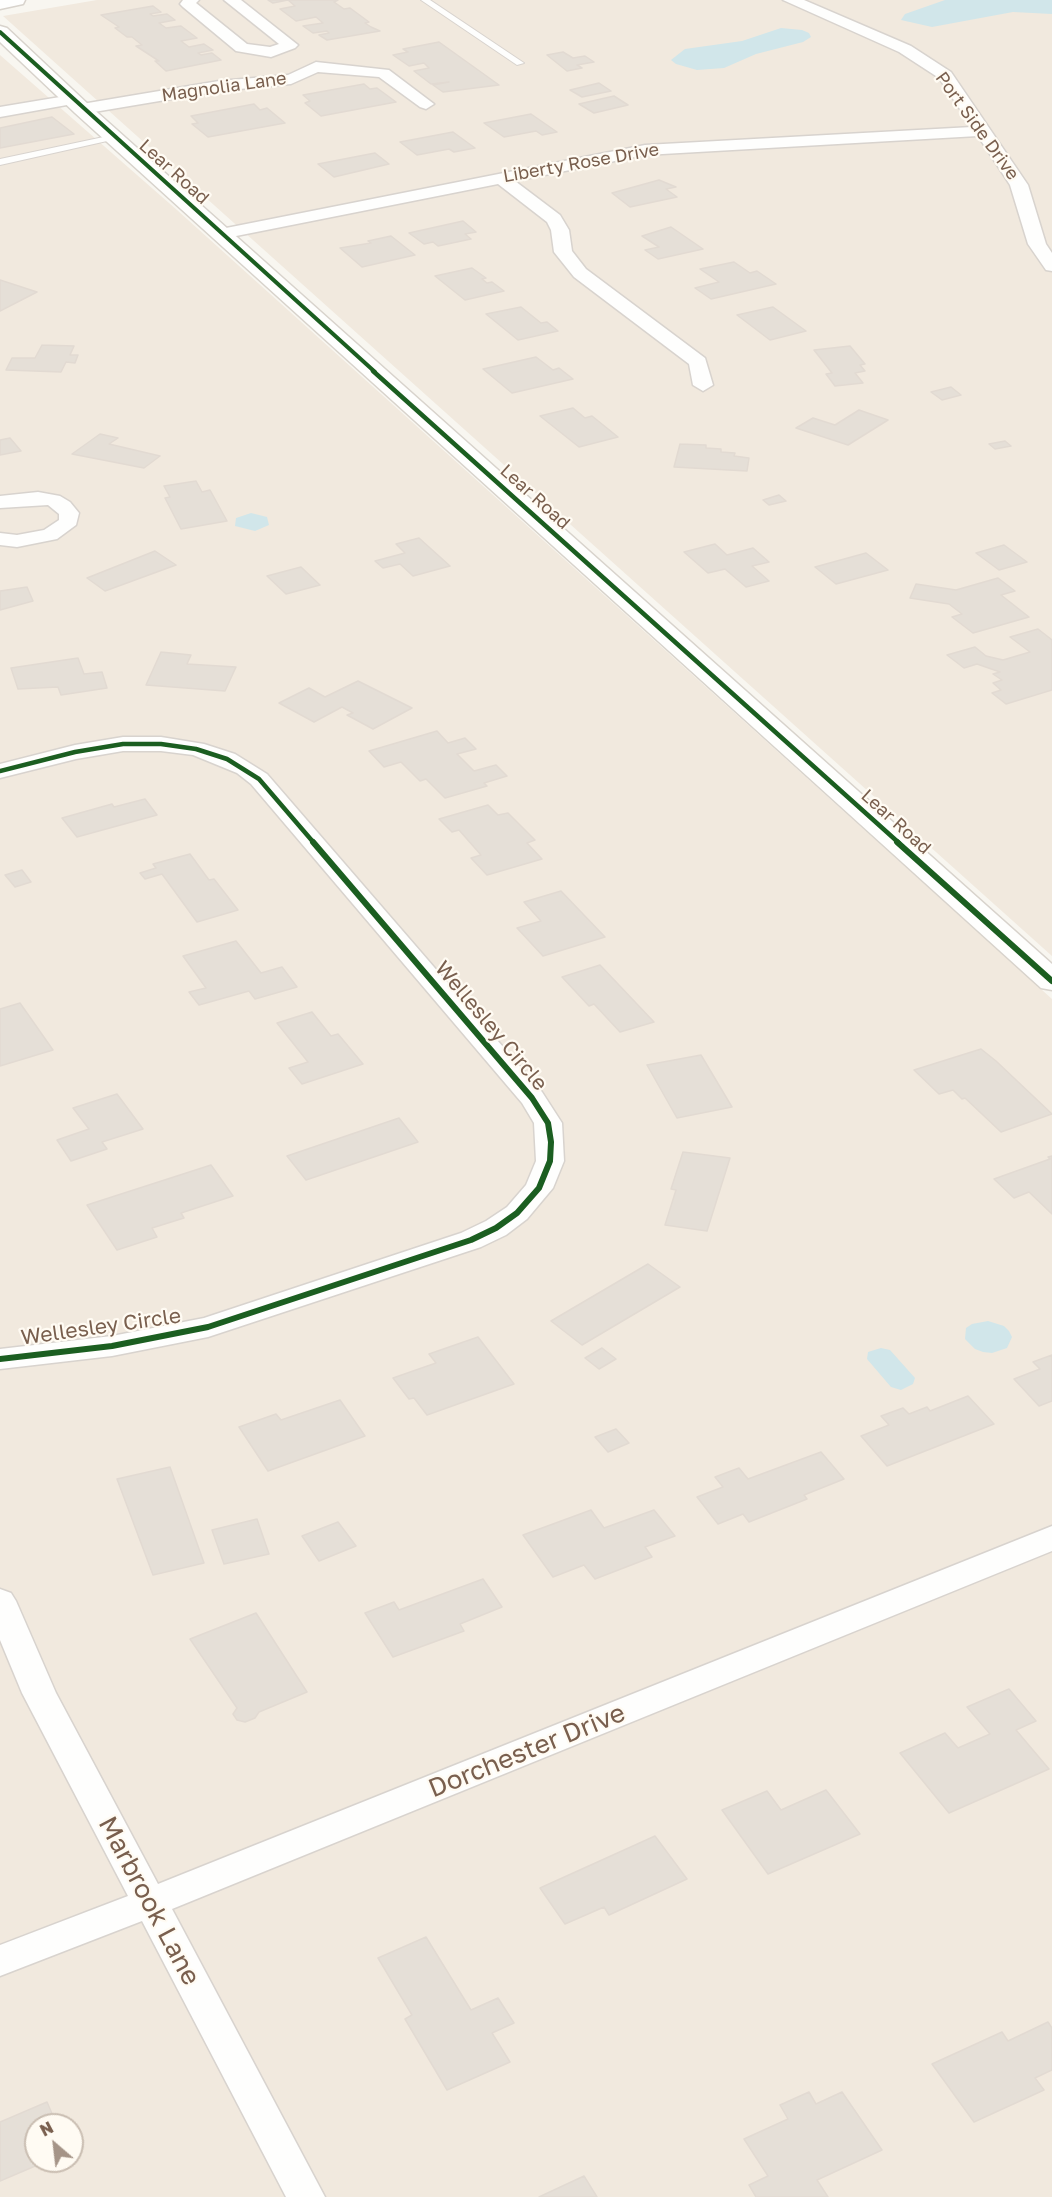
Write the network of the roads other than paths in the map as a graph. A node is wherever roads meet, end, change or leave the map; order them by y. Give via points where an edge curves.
1 (16, 0) edge
2 (191, 0) edge
3 (232, 0) edge
4 (425, 0) edge
5 (791, 0) edge
6 (0, 3) edge
7 (0, 32) edge
8 (288, 48) junction
9 (520, 63) dead end
10 (316, 67) junction
11 (426, 104) dead end
12 (77, 105) junction
13 (0, 112) edge
14 (983, 131) junction
15 (113, 137) junction
16 (0, 162) edge
17 (501, 178) junction
18 (221, 234) junction
19 (1052, 266) edge
20 (703, 385) dead end
21 (0, 502) edge
22 (0, 539) edge
23 (0, 771) edge
24 (1052, 981) edge
25 (0, 1359) edge
26 (1052, 1538) edge
27 (0, 1601) edge
28 (150, 1903) junction
29 (0, 1960) edge
30 (306, 2197) edge

1 - 6 street
2 - 8 street via 188,4 242,48 262,53
3 - 8 street via 289,42
4 - 9 lane
5 - 14 street, Port Side Drive via 906,49 933,66 945,75
7 - 12 street, Lear Road
8 - 10 street via 310,55
10 - 11 street, Magnolia Lane via 383,73
10 - 12 street, Magnolia Lane via 291,78
12 - 13 street, Magnolia Lane
12 - 15 street, Lear Road
14 - 17 street, Liberty Rose Drive via 645,150
14 - 19 street, Port Side Drive via 1019,184 1034,236
15 - 16 lane
15 - 18 street, Lear Road
17 - 18 street, Liberty Rose Drive
17 - 20 street via 554,219 563,252 580,273 698,362
18 - 24 street, Lear Road
21 - 22 street via 53,500 69,513 69,521 50,535 17,541
23 - 25 street, Wellesley Circle via 123,744 196,749 245,768 259,779 532,1098 548,1123 551,1142 550,1161 539,1188 517,1213 471,1240 208,1328 112,1346
26 - 28 street, Dorchester Drive
27 - 28 street, Marbrook Lane via 39,1694
28 - 29 street, Dorchester Drive
28 - 30 street, Marbrook Lane

